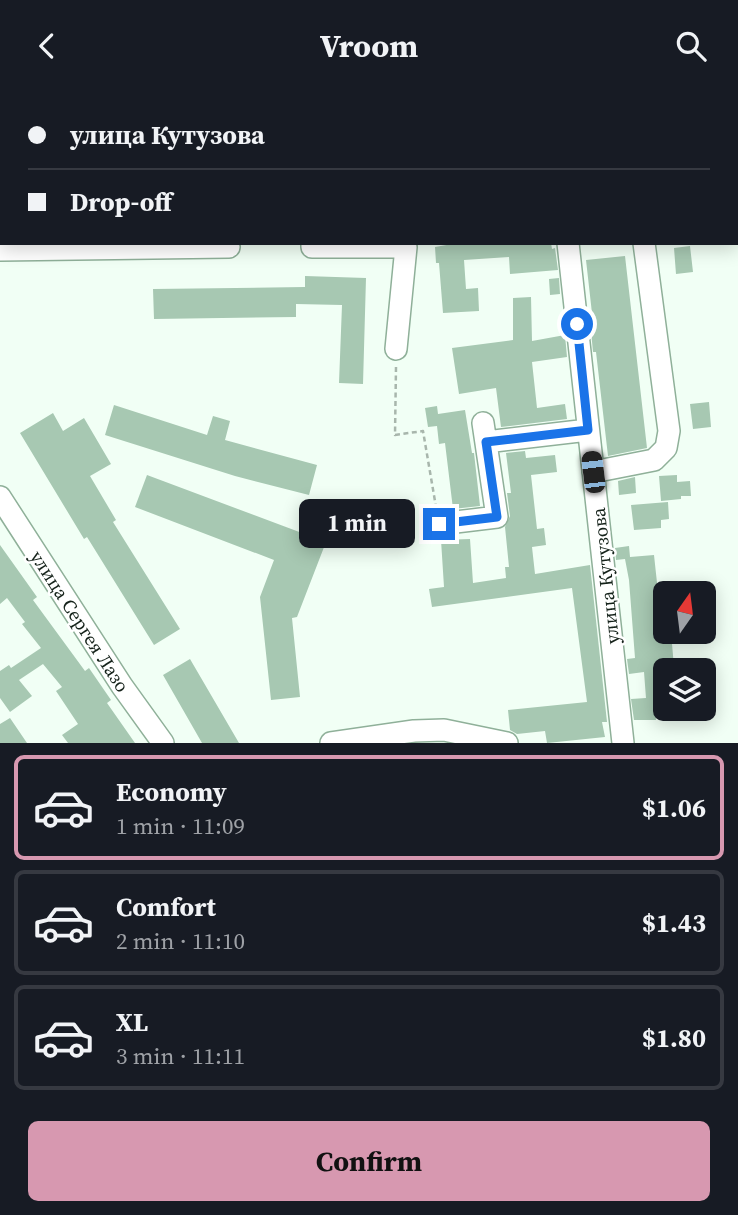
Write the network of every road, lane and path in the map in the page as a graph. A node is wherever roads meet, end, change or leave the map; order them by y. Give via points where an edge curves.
1 (312, 245) edge
2 (572, 245) edge
3 (644, 245) edge
4 (31, 247) edge
5 (229, 247) dead end
6 (0, 250) edge
7 (396, 349) joint
8 (588, 430) junction
9 (593, 472) junction
10 (0, 497) edge
11 (439, 524) joint
12 (163, 743) edge
13 (331, 743) edge
14 (507, 743) edge
15 (622, 743) edge

1 - 7 street via 406,247
2 - 8 street, улица Кутузова
3 - 9 street via 669,431 666,448 654,460
4 - 5 street
4 - 6 street
7 - 11 path via 394,435 423,431
8 - 9 street, улица Кутузова
8 - 11 street via 484,433 497,517
9 - 15 street, улица Кутузова
10 - 12 street, улица Сергея Лазо
13 - 14 street via 444,730

